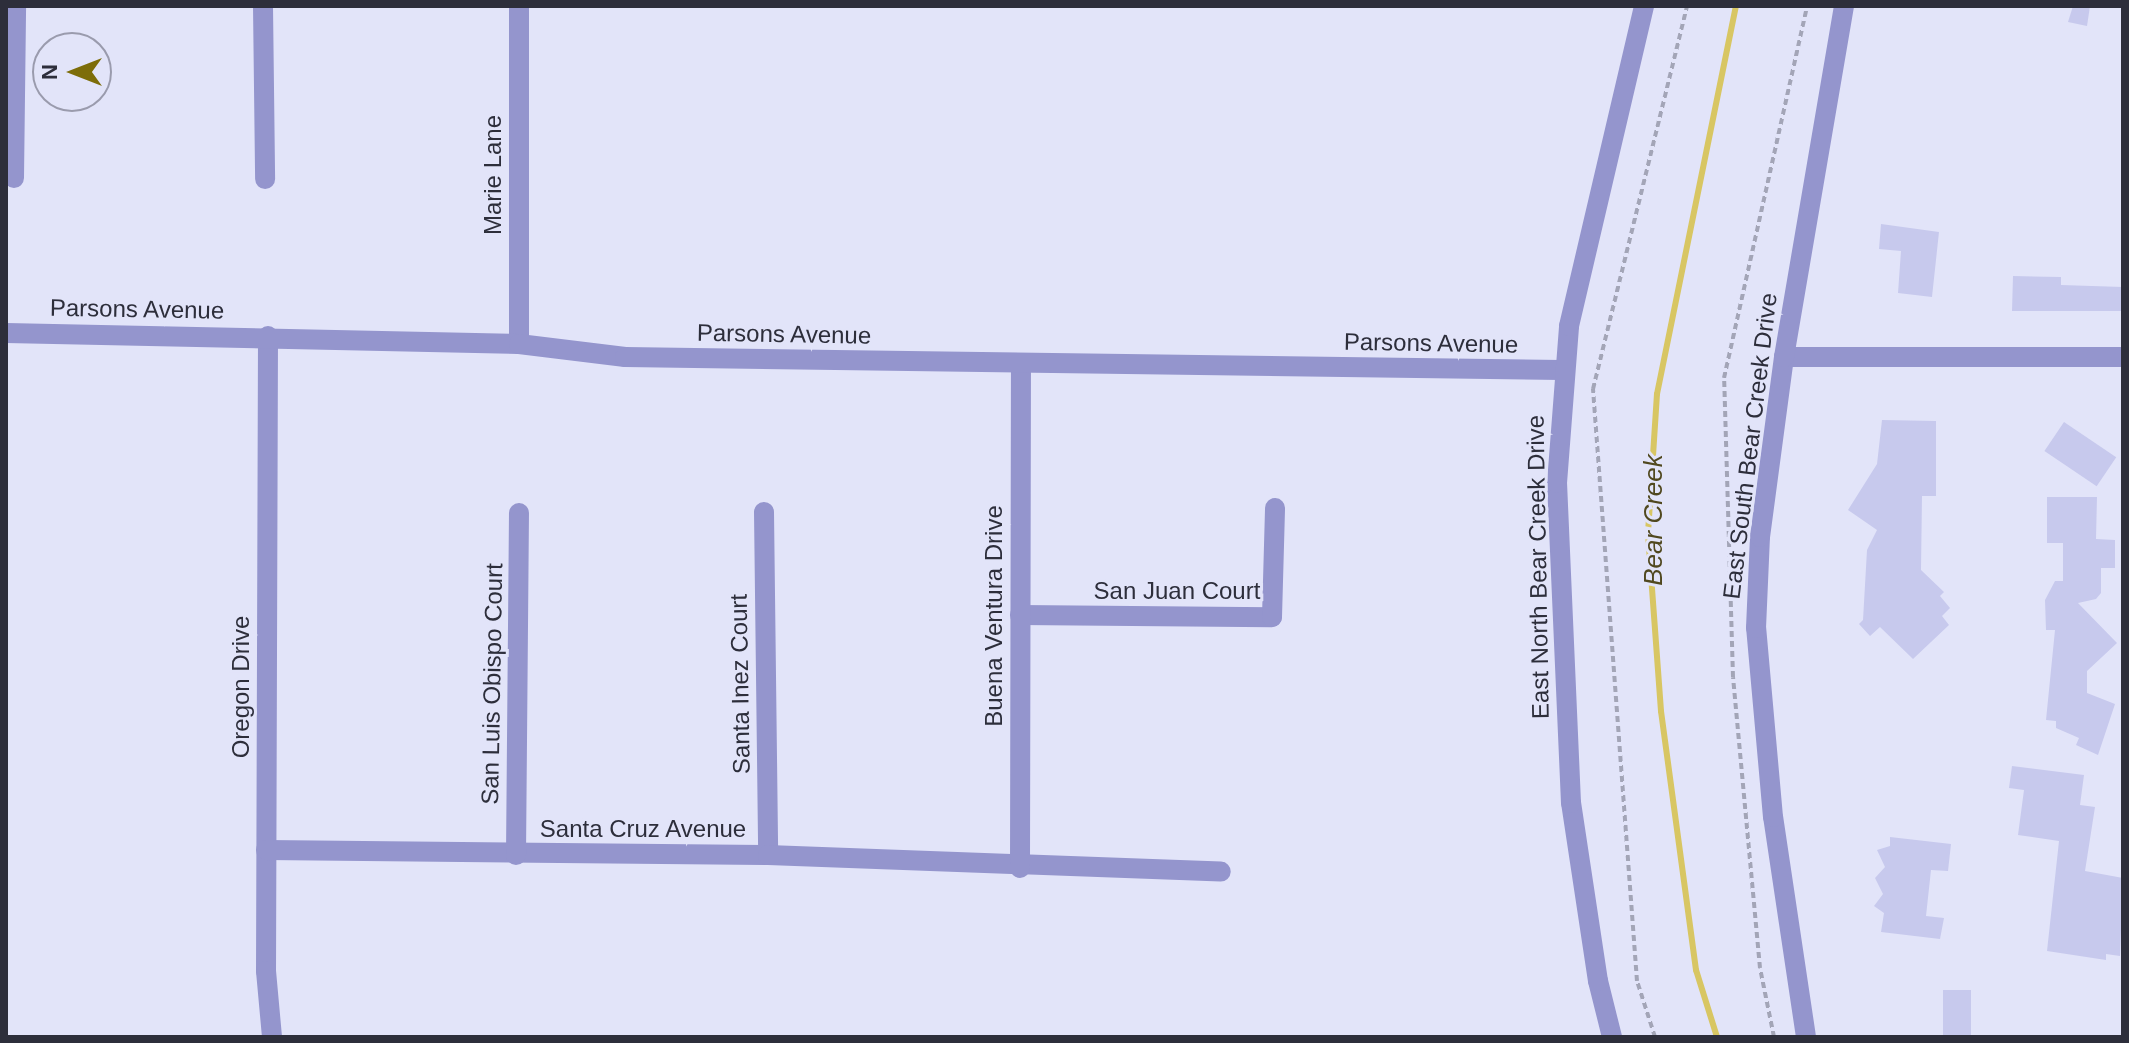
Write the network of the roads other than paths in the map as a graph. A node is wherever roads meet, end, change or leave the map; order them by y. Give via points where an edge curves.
1 (16, 6) edge
2 (263, 6) edge
3 (519, 6) edge
4 (1644, 6) edge
5 (1844, 6) edge
6 (14, 178) dead end
7 (265, 179) dead end
8 (6, 333) edge
9 (268, 336) junction
10 (519, 344) junction
11 (1784, 357) junction
12 (2123, 357) edge
13 (1021, 364) junction
14 (1561, 370) junction
15 (1275, 508) dead end
16 (764, 512) dead end
17 (519, 513) dead end
18 (1020, 615) junction
19 (266, 850) junction
20 (516, 855) junction
21 (768, 855) junction
22 (1020, 868) junction
23 (1221, 872) dead end
24 (272, 1037) edge
25 (1612, 1037) edge
26 (1806, 1037) edge

1 - 6 street
2 - 7 street
3 - 10 street, Marie Lane
4 - 14 street, East North Bear Creek Drive
5 - 11 street, East South Bear Creek Drive
8 - 9 street, Parsons Avenue
9 - 10 street, Parsons Avenue
9 - 19 street, Oregon Drive
10 - 13 street, Parsons Avenue via 625,357
11 - 12 street
11 - 26 street, East South Bear Creek Drive via 1760,537 1756,628 1773,817
13 - 14 street, Parsons Avenue
13 - 18 street, Buena Ventura Drive
14 - 25 street, East North Bear Creek Drive via 1557,483 1571,803 1587,922
15 - 18 street, San Juan Court via 1272,617
16 - 21 street, Santa Inez Court
17 - 20 street, San Luis Obispo Court
18 - 22 street, Buena Ventura Drive
19 - 20 street, Santa Cruz Avenue
19 - 24 street, Oregon Drive
20 - 21 street, Santa Cruz Avenue
21 - 22 street, Santa Cruz Avenue
22 - 23 street, Santa Cruz Avenue

